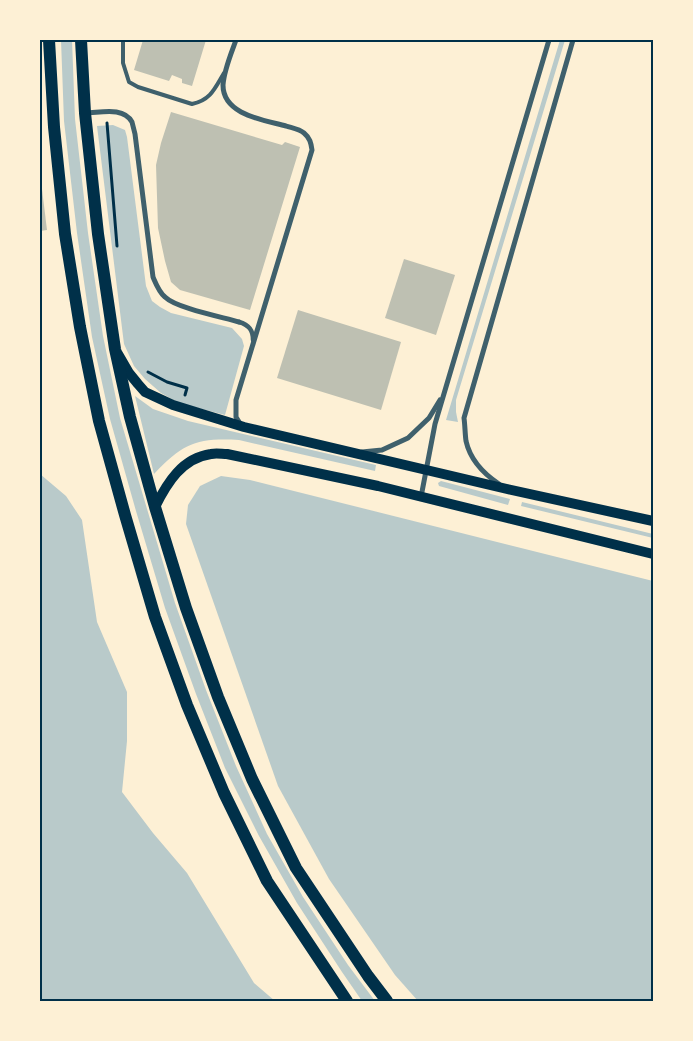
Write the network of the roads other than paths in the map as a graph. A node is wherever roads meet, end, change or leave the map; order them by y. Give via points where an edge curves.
1 (49, 40) edge
2 (81, 40) edge
3 (123, 40) edge
4 (236, 40) edge
5 (549, 40) edge
6 (573, 40) edge
7 (228, 64) junction
8 (85, 113) junction
9 (239, 322) joint
10 (254, 344) junction
11 (115, 349) junction
12 (444, 393) junction
13 (244, 427) junction
14 (354, 452) junction
15 (426, 470) junction
16 (507, 489) junction
17 (421, 498) junction
18 (155, 507) junction
19 (653, 521) edge
20 (653, 554) edge
21 (347, 1001) edge
22 (387, 1001) edge

1 - 21 main road via 55,137 80,327 99,421 155,617 187,705 267,881
2 - 8 main road
3 - 7 lane via 123,63 129,82 192,104 211,94
4 - 7 street
5 - 12 street
6 - 16 street via 464,418 466,442 475,462
7 - 10 street via 223,85 230,104 251,116 304,132 312,150
8 - 9 street via 119,112 132,122 153,277 164,297 181,306
8 - 11 main road
9 - 10 street via 250,328
10 - 13 street via 236,400 236,416
11 - 13 main road via 129,373 146,392 173,405
11 - 18 main road
12 - 14 street via 429,418 408,438 382,450
12 - 15 street
13 - 14 main road
14 - 15 main road
15 - 16 main road
15 - 17 street
16 - 19 main road
17 - 18 main road via 227,454 211,454 196,458 173,476
17 - 20 main road
18 - 22 main road via 189,617 252,778 296,868

